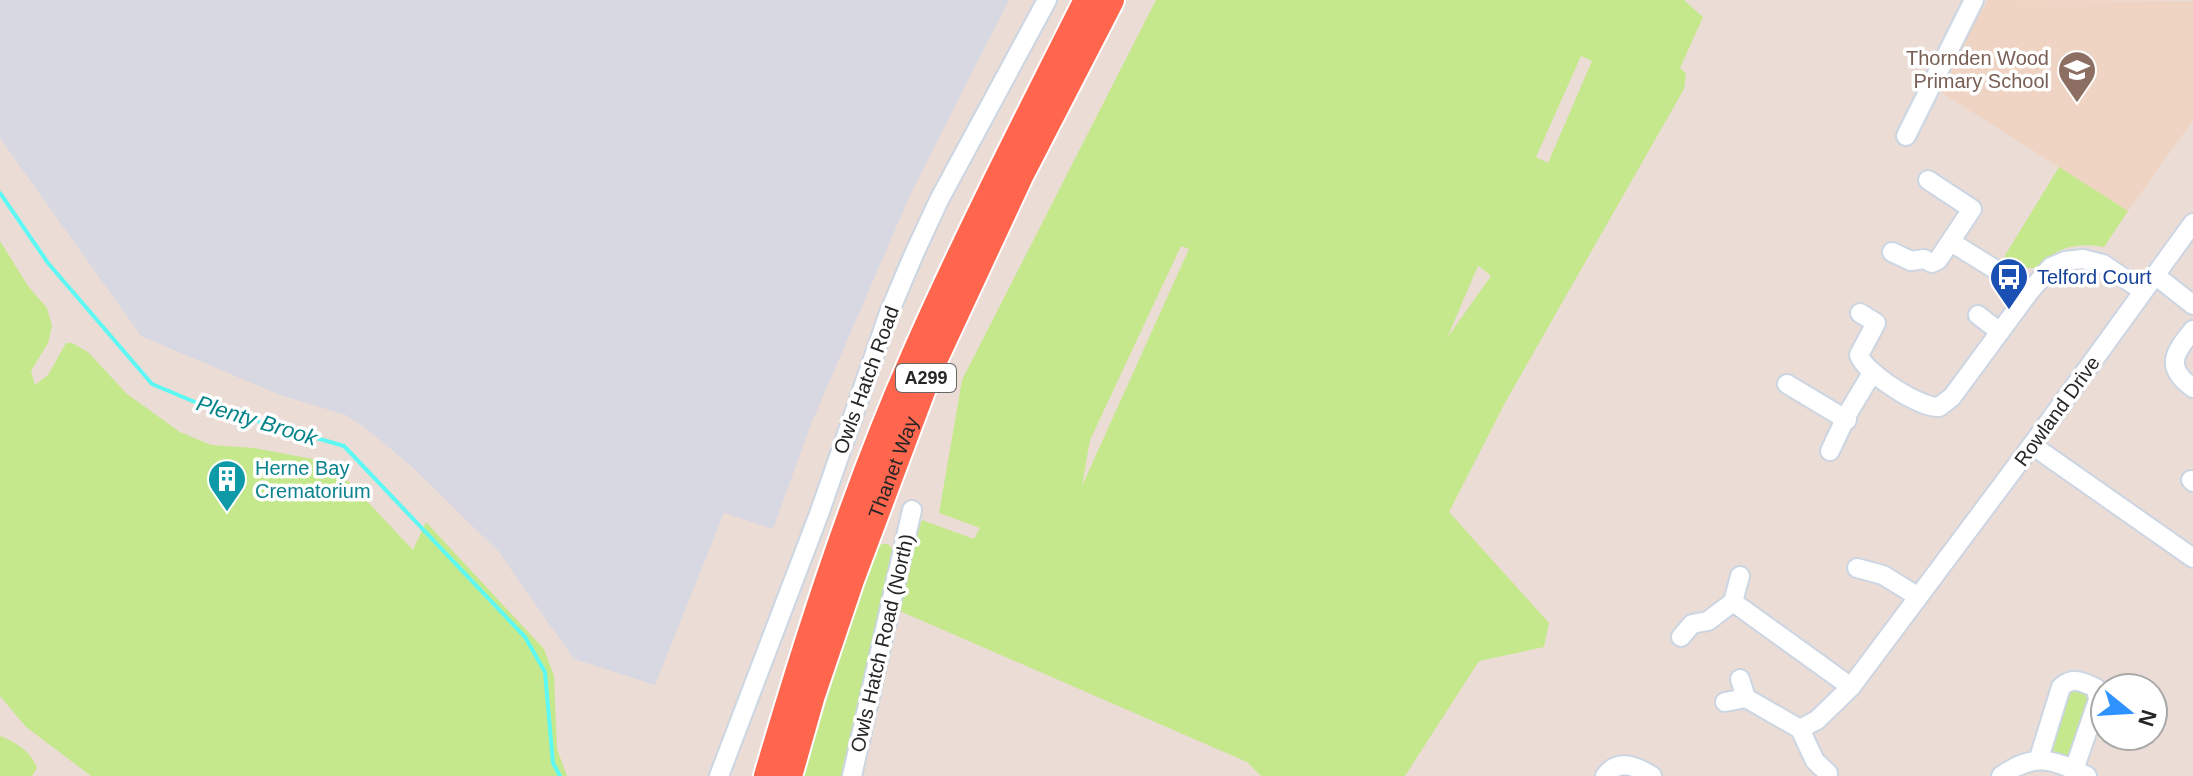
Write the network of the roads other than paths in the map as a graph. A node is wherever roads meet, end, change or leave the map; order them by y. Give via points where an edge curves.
1 (1047, 0) edge
2 (1087, 0) edge
3 (1111, 0) edge
4 (1974, 0) edge
5 (1906, 136) dead end
6 (1928, 180) dead end
7 (2193, 223) edge
8 (1951, 242) junction
9 (1892, 252) dead end
10 (2149, 283) junction
11 (2030, 291) junction
12 (2193, 305) edge
13 (1860, 313) dead end
14 (1978, 315) dead end
15 (2193, 330) edge
16 (2000, 332) junction
17 (1872, 373) junction
18 (1787, 384) dead end
19 (2193, 388) edge
20 (1847, 420) junction
21 (2032, 445) junction
22 (1830, 451) dead end
23 (912, 510) dead end
24 (2193, 558) edge
25 (1857, 568) dead end
26 (1740, 576) dead end
27 (1917, 596) junction
28 (1733, 602) junction
29 (1681, 637) dead end
30 (1740, 679) dead end
31 (1851, 687) junction
32 (1746, 698) junction
33 (1725, 702) dead end
34 (1800, 729) junction
35 (2039, 758) junction
36 (1816, 769) dead end
37 (2081, 773) edge
38 (719, 776) edge
39 (767, 776) edge
40 (789, 776) edge
41 (852, 776) edge
42 (1605, 776) edge
43 (1652, 776) edge
44 (2001, 776) edge

1 - 38 street, Owls Hatch Road via 939,200 902,283
2 - 39 highway, Thanet Way / A299 via 914,356 830,574
3 - 40 highway, Thanet Way / A299 via 1021,174 931,367 851,580
4 - 5 street
6 - 8 street via 1972,209
7 - 10 street, Rowland Drive
8 - 9 street via 1932,263
8 - 11 street
10 - 11 street via 2083,259 2051,267
10 - 12 street
10 - 21 street, Rowland Drive
11 - 16 street
13 - 17 street via 1876,323 1859,355
14 - 16 street
15 - 19 street via 2176,350 2174,366
16 - 17 street via 1947,404 1939,407 1926,406
17 - 20 street
18 - 20 street
20 - 22 street
21 - 24 street
21 - 27 street, Rowland Drive
23 - 41 street, Owls Hatch Road (North)
25 - 27 street via 1883,575
26 - 28 street
27 - 31 street, Rowland Drive
28 - 29 street via 1708,621 1692,624
28 - 31 street
30 - 32 street
31 - 34 street, Rowland Drive
32 - 33 street
32 - 34 street
34 - 36 street
35 - 37 street
35 - 37 street via 2061,687 2078,680 2096,688 2098,700
35 - 44 street
42 - 43 street via 1610,768 1622,765

